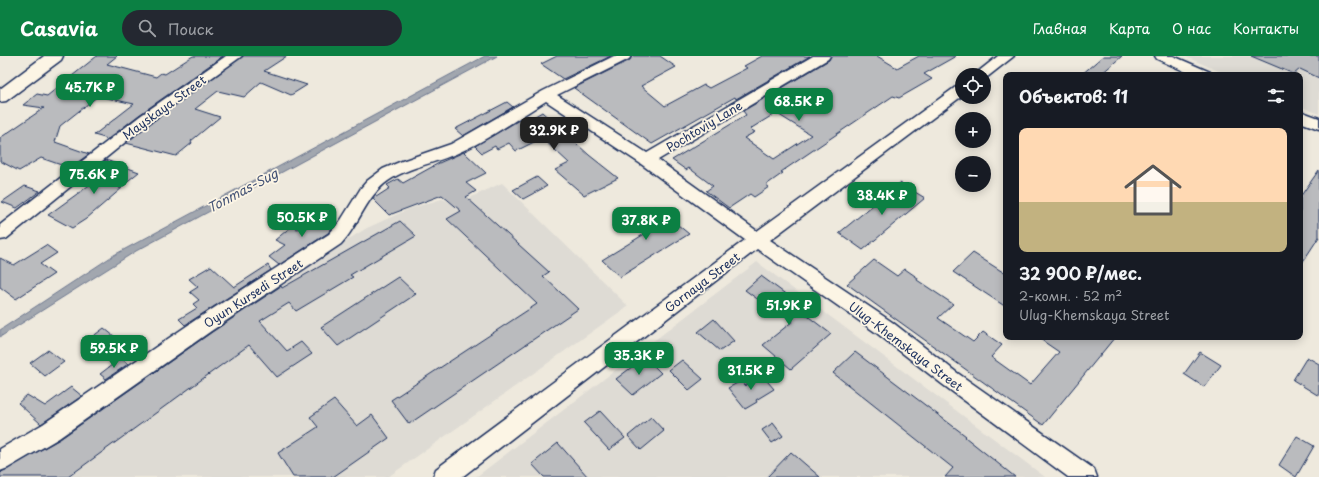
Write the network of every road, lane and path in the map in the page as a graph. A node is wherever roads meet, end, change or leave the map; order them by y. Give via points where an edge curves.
1 (55, 56) edge
2 (235, 56) edge
3 (624, 56) edge
4 (823, 56) edge
5 (1007, 56) edge
6 (1162, 56) edge
7 (991, 68) edge
8 (1199, 72) edge
9 (548, 94) junction
10 (955, 94) edge
11 (0, 97) edge
12 (1303, 117) edge
13 (1319, 124) edge
14 (647, 160) junction
15 (0, 234) edge
16 (757, 240) junction
17 (0, 461) edge
18 (444, 477) edge
19 (1086, 477) edge

1 - 11 main road
2 - 15 street, Mayskaya Street via 145,119
3 - 9 street, Oyun Kursedi Street
4 - 14 street, Pochtoviy Lane
5 - 7 street
6 - 8 street
9 - 14 street, Ulug-Khemskaya Street
9 - 17 street, Oyun Kursedi Street via 485,133 447,152 396,169 380,178 367,190 347,228 336,239 204,325 51,431
10 - 16 street, Gornaya Street
12 - 13 street
14 - 16 street, Ulug-Khemskaya Street
16 - 18 street, Gornaya Street
16 - 19 street, Ulug-Khemskaya Street via 885,328 949,378

